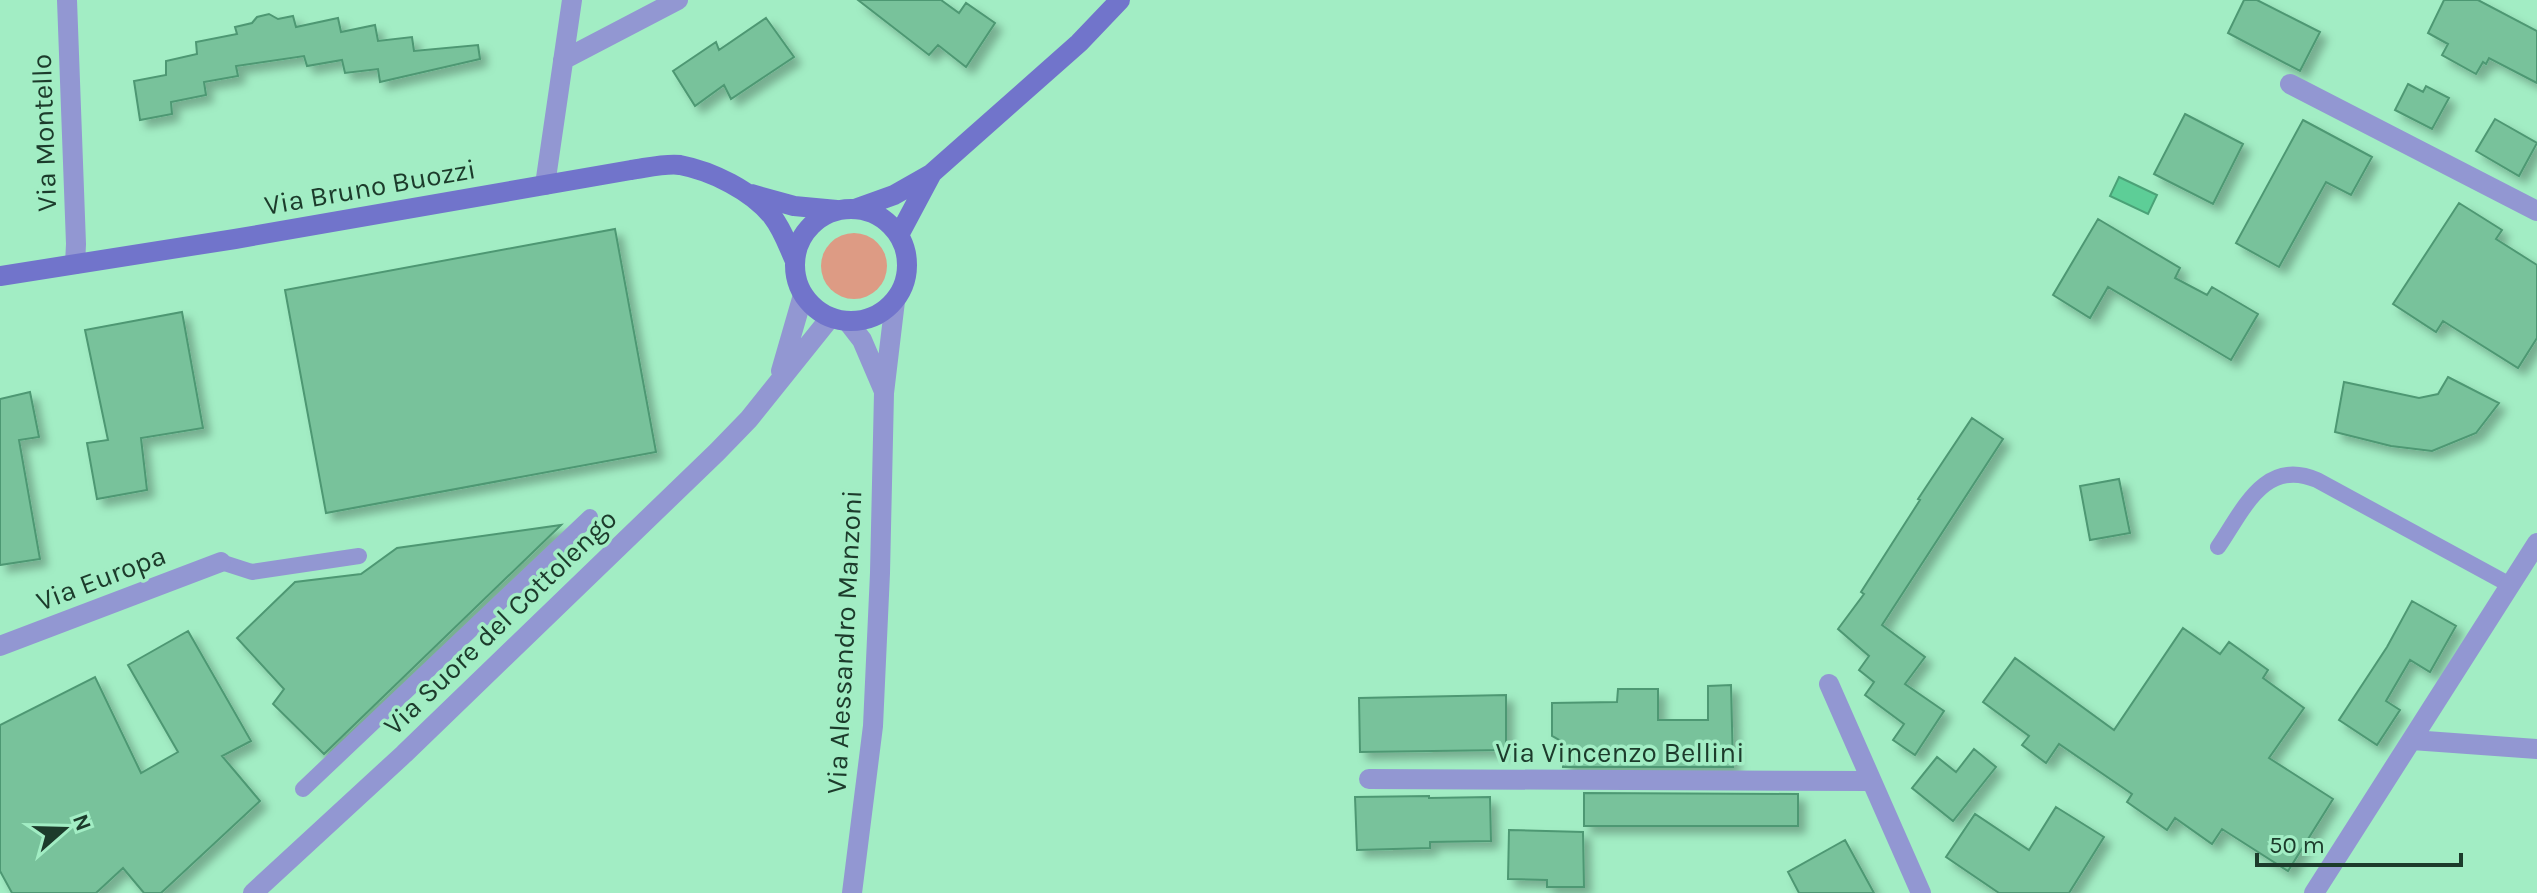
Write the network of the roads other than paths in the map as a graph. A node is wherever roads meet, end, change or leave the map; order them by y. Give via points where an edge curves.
1 (67, 0) edge
2 (572, 0) edge
3 (678, 0) edge
4 (1120, 0) edge
5 (563, 60) junction
6 (2290, 84) dead end
7 (931, 174) junction
8 (545, 185) junction
9 (745, 192) junction
10 (846, 209) junction
11 (2537, 211) edge
12 (899, 235) junction
13 (795, 261) junction
14 (75, 264) junction
15 (0, 276) edge
16 (803, 295) junction
17 (895, 301) junction
18 (839, 320) junction
19 (777, 383) junction
20 (884, 393) junction
21 (590, 517) dead end
22 (2537, 543) edge
23 (2218, 547) dead end
24 (359, 556) dead end
25 (221, 562) joint
26 (2510, 585) junction
27 (0, 646) edge
28 (1829, 684) dead end
29 (2412, 740) junction
30 (2537, 749) edge
31 (1369, 779) dead end
32 (1871, 781) junction
33 (303, 789) dead end
34 (253, 893) edge
35 (852, 893) edge
36 (1921, 893) edge
37 (2314, 893) edge

1 - 14 street, Via Montello
2 - 5 street
3 - 5 street
4 - 7 street
5 - 8 street
6 - 11 street
7 - 10 street via 894,195
7 - 12 street
8 - 9 street, Via Bruno Buozzi via 678,165
8 - 14 street, Via Bruno Buozzi
9 - 10 street, Via Bruno Buozzi via 794,206
9 - 13 street, Via Bruno Buozzi via 771,214
10 - 12 street via 872,212
10 - 13 street via 821,217 808,229
12 - 17 street via 908,269
13 - 16 street
14 - 15 street, Via Bruno Buozzi
16 - 18 street via 815,309
16 - 19 street, Via Suore del Cottolengo
17 - 18 street via 865,320
17 - 20 street, Via Alessandro Manzoni
18 - 19 street, Via Suore del Cottolengo
18 - 20 street, Via Alessandro Manzoni via 862,340
19 - 34 street, Via Suore del Cottolengo via 717,452
20 - 35 street, Via Alessandro Manzoni via 873,726
21 - 33 lane
22 - 26 street
23 - 26 lane via 2264,484 2284,474 2302,475
24 - 25 lane via 252,572
25 - 27 street, Via Europa
26 - 29 street
28 - 32 street
29 - 30 street
29 - 37 street
31 - 32 street, Via Vincenzo Bellini
32 - 36 street

